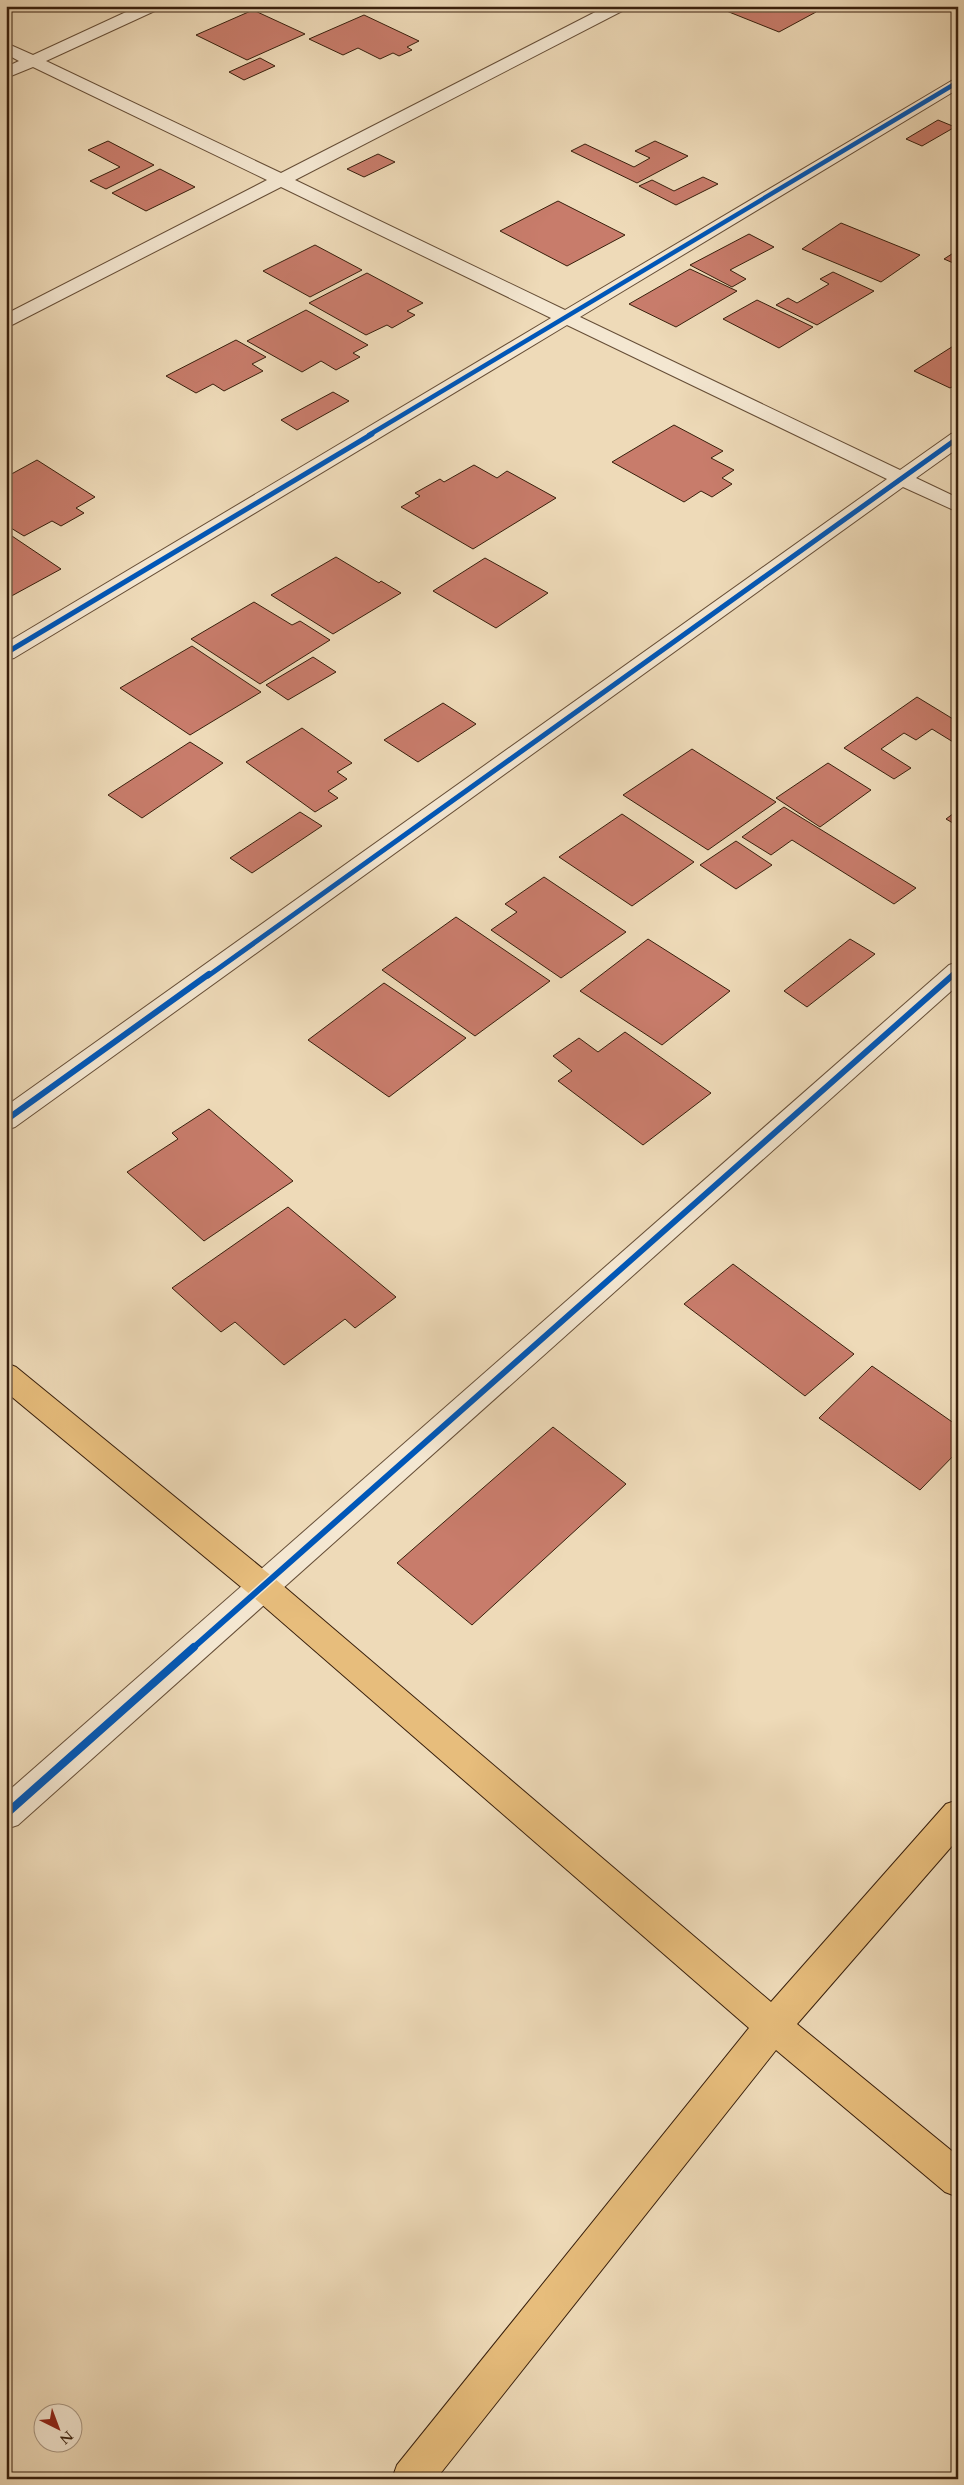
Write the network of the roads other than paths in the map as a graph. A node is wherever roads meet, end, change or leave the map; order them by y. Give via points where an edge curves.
1 (153, 6) edge
2 (620, 6) edge
3 (6, 48) edge
4 (33, 61) junction
5 (6, 74) edge
6 (958, 82) edge
7 (282, 180) junction
8 (566, 317) junction
9 (6, 322) edge
10 (958, 438) edge
11 (901, 479) junction
12 (958, 506) edge
13 (6, 653) edge
14 (958, 971) edge
15 (6, 1120) edge
16 (6, 1375) edge
17 (263, 1587) junction
18 (6, 1814) edge
19 (958, 1815) edge
20 (773, 2026) junction
21 (958, 2179) edge
22 (411, 2479) edge

1 - 4 street
2 - 7 street
3 - 4 street
4 - 5 street
4 - 7 street
6 - 8 street
7 - 8 street
7 - 9 street
8 - 11 street
8 - 13 street
10 - 11 street
11 - 12 street
11 - 15 street
14 - 17 street
16 - 17 main road
17 - 18 street
17 - 20 main road
19 - 20 main road
20 - 21 main road
20 - 22 main road

